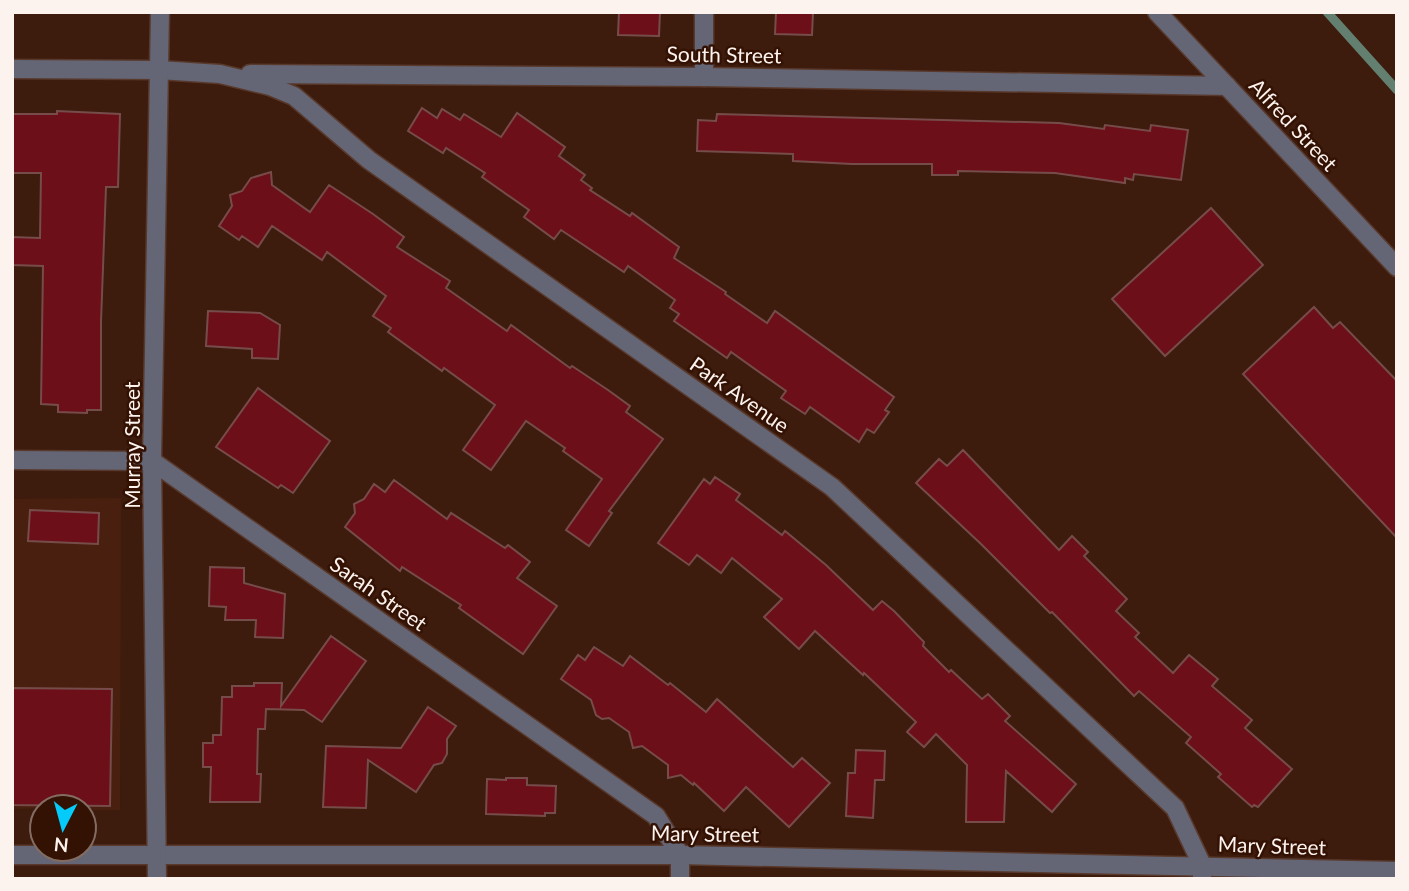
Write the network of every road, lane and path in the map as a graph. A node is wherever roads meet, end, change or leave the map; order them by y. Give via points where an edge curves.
1 (160, 12) edge
2 (704, 12) edge
3 (1157, 12) edge
4 (12, 69) edge
5 (159, 71) junction
6 (220, 74) junction
7 (705, 76) junction
8 (1227, 86) junction
9 (1397, 267) edge
10 (12, 460) edge
11 (152, 461) junction
12 (12, 855) edge
13 (157, 855) junction
14 (680, 855) junction
15 (1397, 871) edge
16 (1202, 872) edge
17 (157, 879) edge
18 (680, 879) edge

1 - 5 street, Murray Street
2 - 7 street
3 - 8 street, Alfred Street
4 - 5 street, Park Avenue
5 - 6 street, Park Avenue
5 - 11 street, Murray Street
6 - 7 street, South Street
6 - 16 street, Park Avenue via 294,96 369,160 832,487 1175,808
7 - 8 street, South Street
8 - 9 street, Alfred Street
10 - 11 street
11 - 13 street, Murray Street
11 - 14 street, Sarah Street via 656,816
12 - 13 street, Mary Street
13 - 14 street, Mary Street
13 - 17 street, Murray Street
14 - 16 street, Mary Street
14 - 18 street
15 - 16 street, Mary Street

